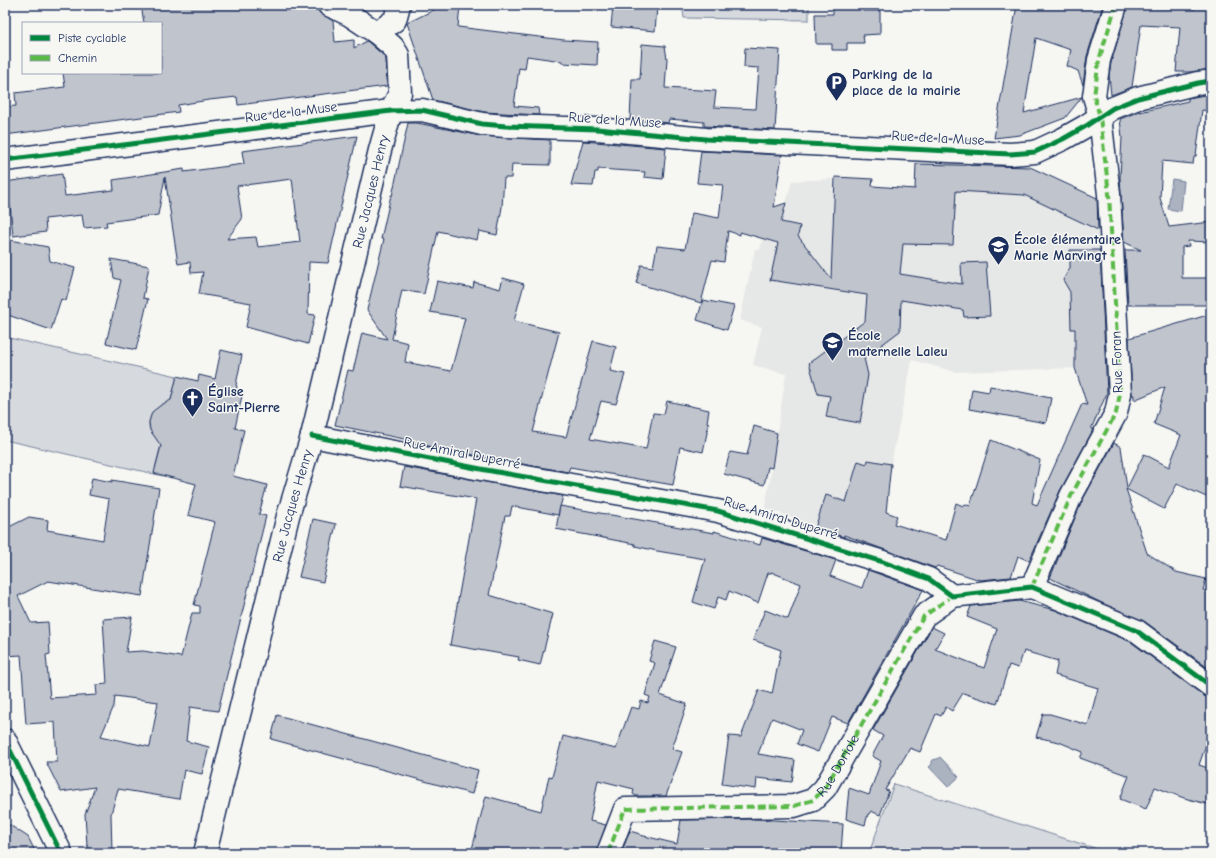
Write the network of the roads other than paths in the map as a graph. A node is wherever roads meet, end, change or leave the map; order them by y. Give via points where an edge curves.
1 (329, 5) edge
2 (399, 5) edge
3 (1116, 5) edge
4 (376, 33) junction
5 (1211, 81) edge
6 (391, 111) junction
7 (1100, 117) junction
8 (5, 160) edge
9 (312, 436) junction
10 (1032, 587) junction
11 (952, 596) junction
12 (1211, 686) edge
13 (5, 740) edge
14 (61, 853) edge
15 (205, 853) edge
16 (608, 853) edge

1 - 4 street, Rue Jacques Henry via 350,15
2 - 4 street via 395,20
3 - 7 street, Rue Foran via 1099,60 1094,96
4 - 6 street, Rue Jacques Henry via 398,54 400,93
5 - 7 street, Rue de la Muse via 1138,98 1113,108
6 - 7 street, Rue de la Muse via 422,110 482,124 506,126 597,129 706,139 1010,154 1035,152
6 - 8 street, Rue de la Muse
6 - 9 street, Rue Jacques Henry
7 - 10 street, Rue Foran via 1109,194 1120,394 1116,413 1071,496
9 - 11 street, Rue Amiral Duperré via 718,511 883,562 929,579
9 - 15 street, Rue Jacques Henry via 288,516
10 - 11 street
10 - 12 street via 1138,631
11 - 16 street, Rue Doriole via 924,616 832,777 813,800 794,806 625,809
13 - 14 street

